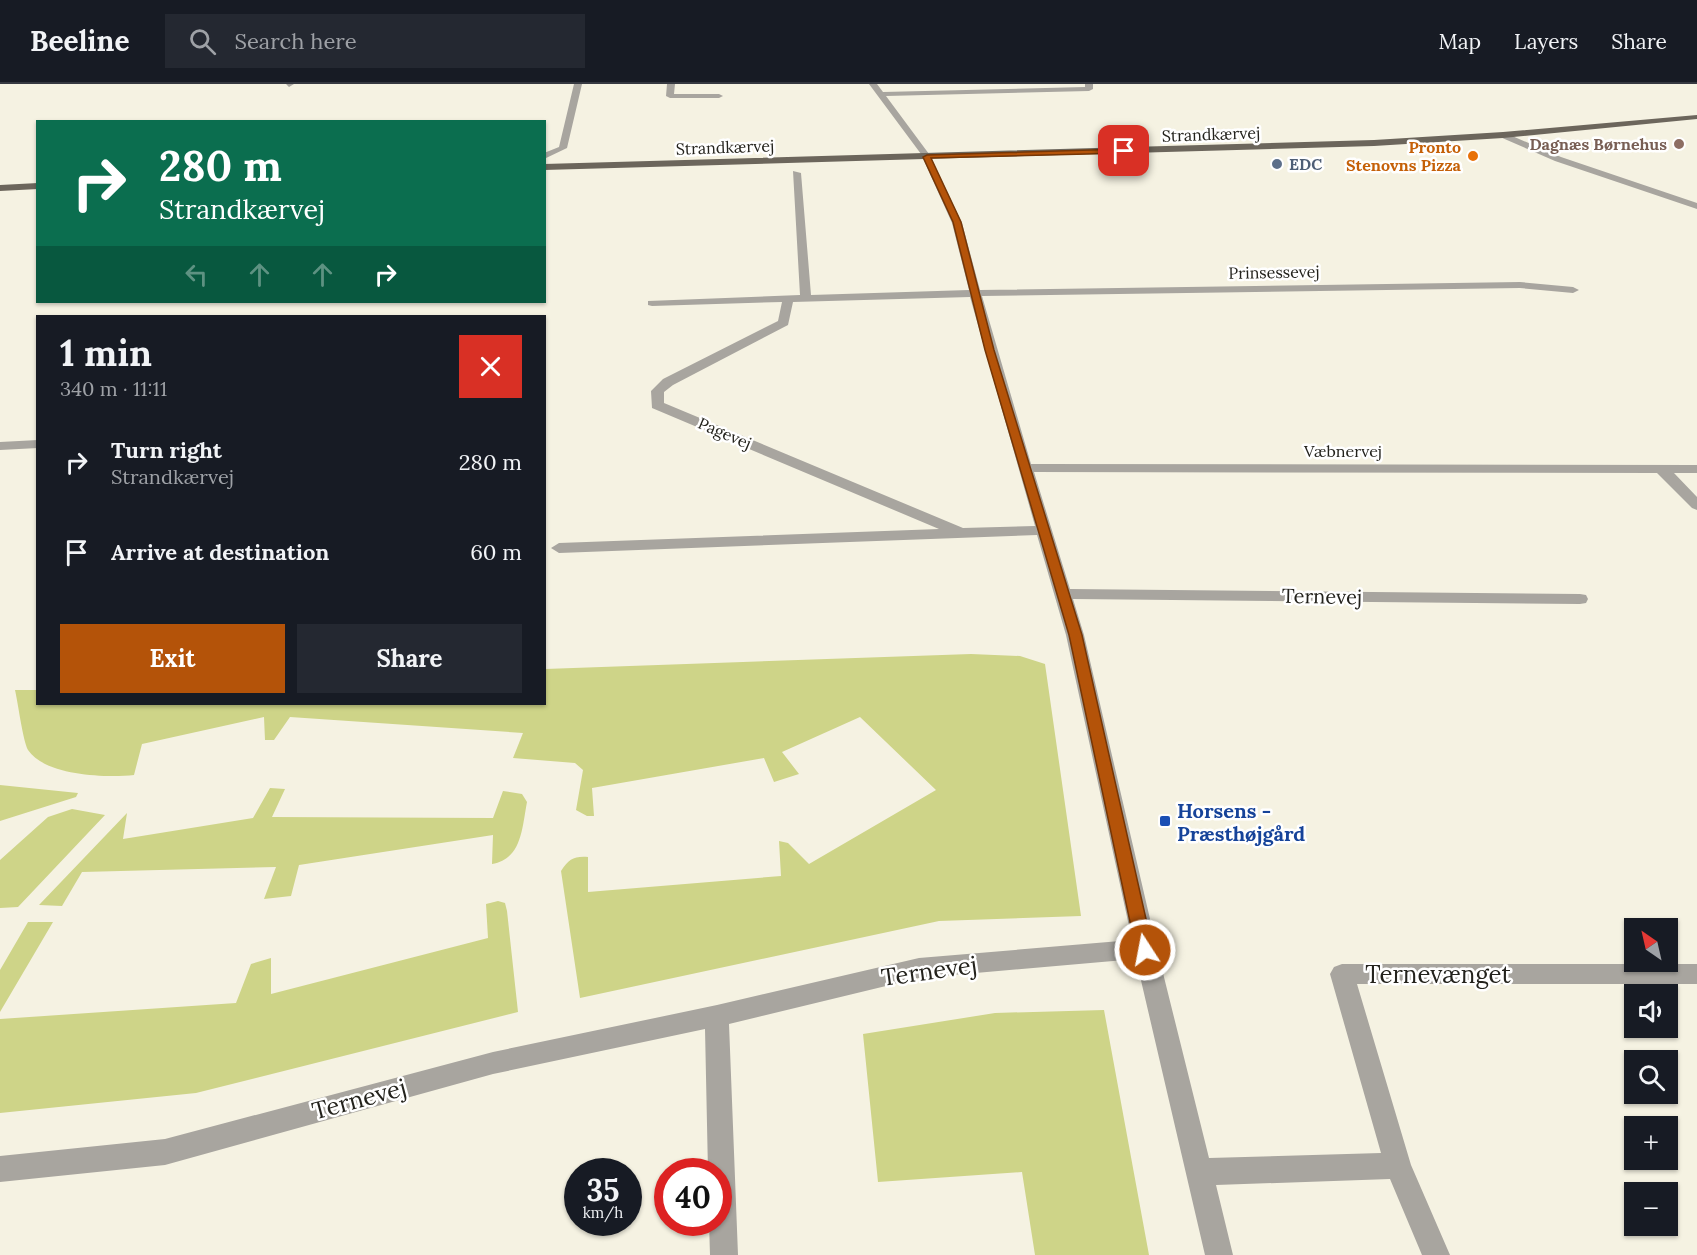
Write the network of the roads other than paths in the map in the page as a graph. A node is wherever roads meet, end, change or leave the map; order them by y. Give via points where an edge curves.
1 (578, 84) edge
2 (671, 84) edge
3 (873, 84) edge
4 (1089, 84) edge
5 (881, 94) junction
6 (719, 96) dead end
7 (1697, 117) edge
8 (1503, 135) junction
9 (546, 155) edge
10 (927, 157) junction
11 (546, 167) edge
12 (796, 173) dead end
13 (36, 179) edge
14 (0, 180) edge
15 (36, 186) edge
16 (0, 188) edge
17 (1697, 206) edge
18 (1573, 290) dead end
19 (975, 293) junction
20 (806, 298) junction
21 (788, 299) junction
22 (652, 303) dead end
23 (36, 444) edge
24 (0, 446) edge
25 (1026, 468) junction
26 (1661, 469) junction
27 (1697, 469) edge
28 (1697, 505) edge
29 (1044, 530) junction
30 (961, 533) junction
31 (559, 548) dead end
32 (1063, 594) junction
33 (1580, 598) dead end
34 (1145, 950) junction
35 (1697, 974) edge
36 (717, 1016) junction
37 (1398, 1166) junction
38 (0, 1169) edge
39 (1199, 1172) junction
40 (724, 1255) edge
41 (1219, 1255) edge
42 (1436, 1255) edge

1 - 9 street via 563,148
2 - 6 street via 670,96
3 - 5 street
4 - 5 street via 1089,89
5 - 10 street
7 - 8 main road, Strandkærvej
8 - 10 main road, Strandkærvej
8 - 17 street via 1558,159
10 - 11 main road, Strandkærvej
10 - 19 street via 957,222
12 - 20 street
13 - 14 main road
15 - 16 main road
18 - 19 street, Prinsessevej via 1520,285
19 - 20 street
19 - 25 street
20 - 21 street
21 - 22 street
21 - 30 street, Pagevej via 784,323 668,382 657,391 657,405
23 - 24 street
25 - 26 street, Væbnervej
25 - 29 street
26 - 27 street, Væbnervej
26 - 28 street
29 - 30 street, Pagevej
29 - 32 street
30 - 31 street, Pagevej
32 - 33 street, Ternevej
32 - 34 street
34 - 36 street, Ternevej via 919,968
34 - 39 street
35 - 37 street, Ternevænget via 1342,974
36 - 38 street, Ternevej via 493,1063 165,1152
36 - 40 street
37 - 39 street
37 - 42 street, Ternevænget
39 - 41 street

